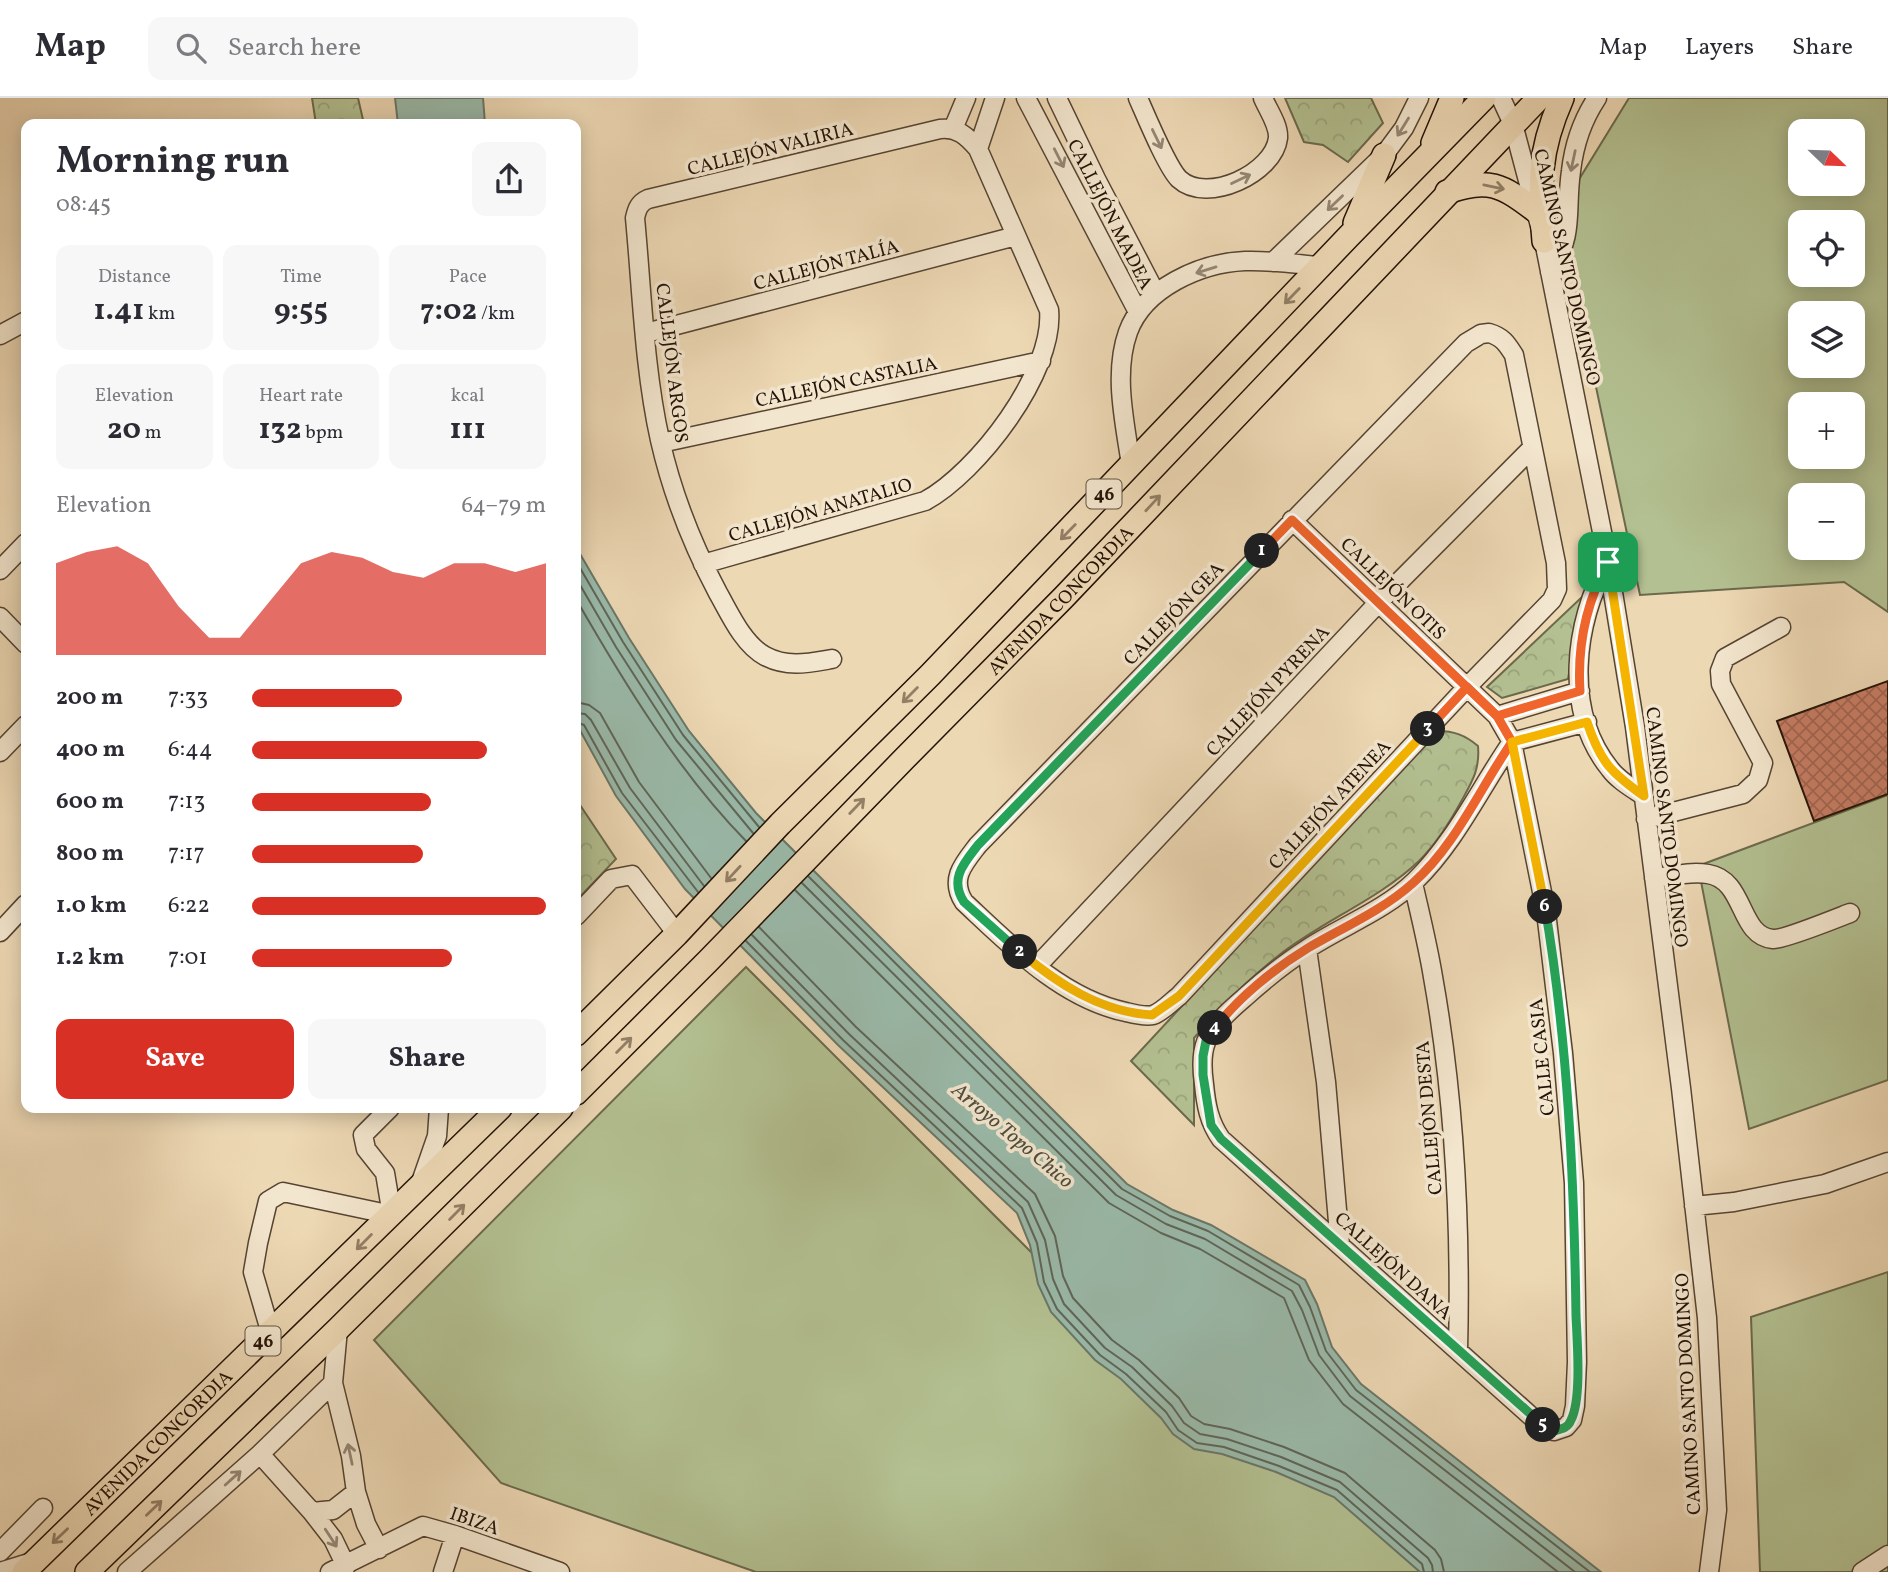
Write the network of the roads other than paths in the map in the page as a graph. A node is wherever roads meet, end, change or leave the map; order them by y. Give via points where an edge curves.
1 (966, 98) edge
2 (995, 98) edge
3 (1026, 98) edge
4 (1056, 98) edge
5 (1138, 98) edge
6 (1263, 98) edge
7 (1419, 98) edge
8 (1452, 98) edge
9 (1484, 98) edge
10 (1539, 98) edge
11 (1562, 98) edge
12 (1597, 98) edge
13 (1505, 106) edge
14 (953, 129) junction
15 (978, 149) junction
16 (1384, 155) junction
17 (1425, 159) junction
18 (1096, 179) junction
19 (1075, 189) junction
20 (1447, 192) junction
21 (640, 204) joint
22 (1536, 211) junction
23 (1016, 236) junction
24 (1349, 236) junction
25 (1404, 237) junction
26 (1544, 241) junction
27 (1273, 262) junction
28 (1320, 266) junction
29 (1550, 272) junction
30 (1156, 294) junction
31 (1138, 313) junction
32 (21, 324) edge
33 (646, 333) junction
34 (0, 335) edge
35 (1466, 343) joint
36 (1041, 360) junction
37 (661, 443) junction
38 (1532, 448) junction
39 (1132, 465) junction
40 (1292, 520) junction
41 (21, 548) edge
42 (1608, 562) junction
43 (703, 564) junction
44 (0, 570) edge
45 (1378, 602) junction
46 (0, 617) edge
47 (1780, 627) dead end
48 (21, 639) edge
49 (832, 659) dead end
50 (1467, 687) junction
51 (1580, 691) junction
52 (1497, 716) junction
53 (1587, 722) junction
54 (21, 730) edge
55 (1512, 742) junction
56 (0, 752) edge
57 (1644, 796) junction
58 (1646, 819) junction
59 (1654, 878) junction
60 (1413, 883) junction
61 (21, 909) edge
62 (581, 911) edge
63 (1850, 913) dead end
64 (0, 932) edge
65 (677, 934) junction
66 (1307, 949) junction
67 (1037, 966) junction
68 (581, 1029) edge
69 (581, 1088) edge
70 (385, 1113) edge
71 (439, 1113) edge
72 (495, 1113) edge
73 (556, 1113) edge
74 (1888, 1162) edge
75 (419, 1188) junction
76 (1694, 1206) junction
77 (392, 1215) junction
78 (1340, 1245) junction
79 (338, 1329) junction
80 (271, 1334) junction
81 (1458, 1351) junction
82 (333, 1383) junction
83 (1554, 1431) joint
84 (260, 1454) junction
85 (356, 1492) junction
86 (43, 1508) dead end
87 (312, 1512) junction
88 (455, 1535) junction
89 (379, 1549) junction
90 (0, 1552) edge
91 (1888, 1555) edge
92 (30, 1566) edge
93 (338, 1569) edge
94 (0, 1572) edge
95 (87, 1572) edge
96 (127, 1572) edge
97 (443, 1572) edge
98 (560, 1572) edge
99 (1709, 1572) edge
100 (1862, 1572) edge

1 - 14 street
2 - 15 street
3 -> 19 street, CALLEJÓN MADEA
4 - 18 street, CALLEJÓN MADEA
5 -> 6 street via 1179,179 1208,190 1246,177 1274,149 1278,130
7 -> 16 street
8 - 17 main road
9 - 17 main road, 46
10 - 13 main road, AVENIDA CONCORDIA / 46
11 - 26 main road via 1541,163
12 -> 29 street via 1571,168 1565,244
13 - 20 main road, AVENIDA CONCORDIA / 46
13 - 22 street, CAMINO SANTO DOMINGO
13 - 25 main road via 1416,205
14 - 15 street, CALLEJÓN ANATALIO
14 - 21 street, CALLEJÓN VALIRIA
15 - 23 street, CALLEJÓN ANATALIO
16 - 24 main road
16 -> 27 street
17 - 24 main road, 46
18 - 19 street
18 - 30 street, CALLEJÓN MADEA
19 - 31 street, CALLEJÓN MADEA
20 -> 22 main road via 1467,185 1495,185
20 - 25 main road, AVENIDA CONCORDIA / 46
21 - 33 street, CALLEJÓN ARGOS via 635,218
22 - 26 street, CAMINO SANTO DOMINGO
23 - 33 street, CALLEJÓN TALÍA
23 - 36 street, CALLEJÓN ANATALIO via 1049,310 1049,337
24 - 28 main road, 46
69 -> 25 main road, AVENIDA CONCORDIA / 46 via 1064,597
26 - 29 street, CAMINO SANTO DOMINGO
27 - 28 street
27 -> 30 street via 1244,261 1207,269
28 -> 39 main road, 46
29 - 42 street, CAMINO SANTO DOMINGO
30 - 31 street
31 - 39 street via 1127,334 1121,377
32 - 34 street
33 - 37 street, CALLEJÓN ARGOS
35 - 38 street, CALLEJÓN ATENEA via 1489,333 1506,342 1514,355
35 - 40 street, CALLEJÓN GEA
36 - 37 street, CALLEJÓN CASTALIA
36 - 43 street, CALLEJÓN ANATALIO via 1023,399 937,495
37 - 43 street, CALLEJÓN ARGOS via 678,503
38 - 45 street, CALLEJÓN PYRENA
38 - 50 street, CALLEJÓN ATENEA via 1557,589 1552,600
39 -> 65 main road, 46
40 - 45 street, CALLEJÓN OTIS
40 - 67 street, CALLEJÓN GEA via 964,862 957,891 964,902
41 - 44 street
42 - 51 street via 1585,615
42 - 57 street, CAMINO SANTO DOMINGO
43 - 49 street, CALLEJÓN ARGOS via 745,638 763,655 786,664
45 - 50 street, CALLEJÓN OTIS
45 - 67 street, CALLEJÓN PYRENA
46 - 48 street
47 - 58 street via 1726,659 1720,671 1721,684 1763,763 1758,780 1743,794
50 - 52 street, CALLE CASIA
50 - 67 street, CALLEJÓN ATENEA via 1179,996 1152,1015 1100,1003 1067,988
51 - 52 street
51 - 53 street
52 - 55 street, CALLE CASIA
53 - 55 street
53 - 57 street via 1611,772
54 - 56 street
55 - 60 street via 1447,842
55 - 83 street, CALLE CASIA via 1546,912 1574,1183 1575,1406 1572,1420
57 - 58 street, CAMINO SANTO DOMINGO
58 - 59 street, CAMINO SANTO DOMINGO
59 - 63 street via 1689,873 1726,880 1749,923 1762,936 1775,940
59 - 76 street, CAMINO SANTO DOMINGO
60 - 66 street via 1371,914
60 - 81 street, CALLEJÓN DESTA via 1434,978 1447,1073 1459,1231
61 - 64 street
62 - 65 street via 611,879 632,875
65 - 68 main road, 46
66 - 78 street via 1327,1094
66 - 78 street, CALLEJÓN DANA via 1274,972 1216,1026 1206,1041 1203,1075 1211,1125
70 - 77 street via 363,1135 366,1149 385,1173
71 - 75 street via 437,1136
72 - 75 main road, AVENIDA CONCORDIA / 46
79 -> 73 main road, 46
74 - 76 street via 1825,1184
75 - 77 main road, AVENIDA CONCORDIA / 46
76 - 99 street, CAMINO SANTO DOMINGO via 1707,1318 1716,1489
77 -> 80 main road, AVENIDA CONCORDIA / 46
77 - 80 street via 283,1192 268,1201 253,1272
78 - 81 street, CALLEJÓN DANA
79 - 82 street
95 -> 79 main road, 46
80 -> 92 main road, AVENIDA CONCORDIA / 46
81 - 83 street, CALLEJÓN DANA
82 - 84 street
85 -> 82 street
84 - 87 street, IBIZA
96 -> 84 street
85 - 87 street via 333,1510
85 - 89 street
86 - 90 street
87 -> 93 street, IBIZA via 333,1539
88 - 89 street, IBIZA via 423,1526
88 - 97 street
88 - 98 street, IBIZA
89 - 93 street, IBIZA
91 - 100 street
92 - 94 street

